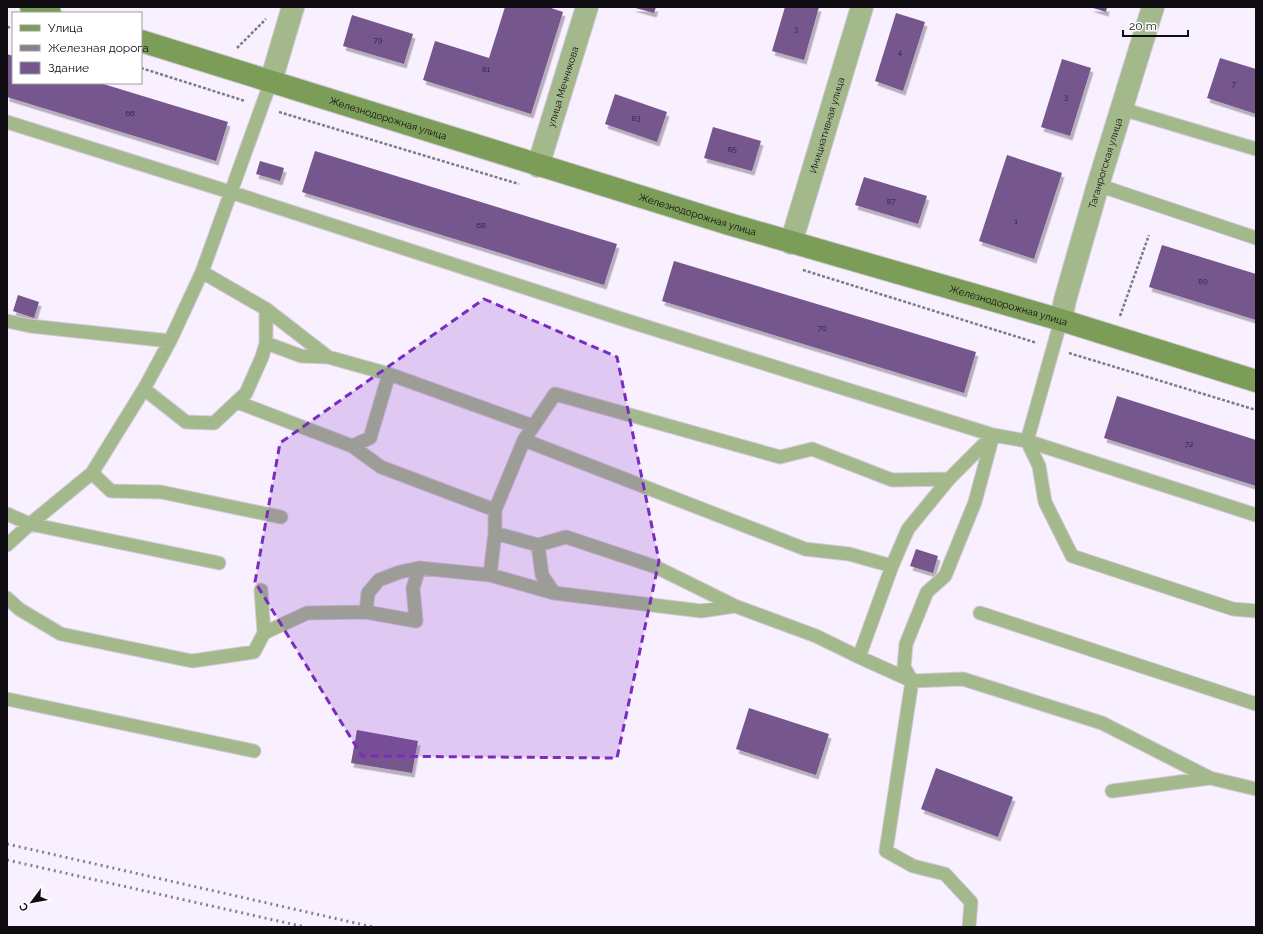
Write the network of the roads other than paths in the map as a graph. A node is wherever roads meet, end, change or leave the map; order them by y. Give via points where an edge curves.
1 (31, 7) edge
2 (293, 7) edge
3 (587, 7) edge
4 (862, 7) edge
5 (1153, 7) edge
6 (47, 12) edge
7 (142, 41) edge
8 (271, 81) junction
9 (1122, 109) junction
10 (7, 122) edge
11 (1256, 149) edge
12 (538, 166) junction
13 (1098, 185) junction
14 (230, 192) junction
15 (1256, 238) edge
16 (791, 243) junction
17 (202, 272) junction
18 (266, 309) junction
19 (1061, 320) junction
20 (7, 321) edge
21 (170, 341) junction
22 (266, 342) junction
23 (328, 357) junction
24 (389, 374) junction
25 (1256, 381) edge
26 (144, 389) junction
27 (237, 402) junction
28 (533, 426) junction
29 (993, 436) junction
30 (524, 440) junction
31 (1027, 441) junction
32 (352, 446) junction
33 (92, 473) junction
34 (948, 479) junction
35 (495, 510) junction
36 (7, 514) edge
37 (1256, 515) edge
38 (281, 517) dead end
39 (30, 524) junction
40 (495, 533) junction
41 (7, 545) edge
42 (538, 545) junction
43 (219, 563) dead end
44 (892, 566) junction
45 (419, 568) junction
46 (490, 575) junction
47 (261, 590) dead end
48 (554, 594) junction
49 (7, 598) edge
50 (735, 606) junction
51 (1256, 611) edge
52 (366, 612) junction
53 (980, 613) dead end
54 (264, 633) junction
55 (859, 657) junction
56 (912, 681) junction
57 (7, 699) edge
58 (1256, 704) edge
59 (254, 751) dead end
60 (1210, 778) junction
61 (1256, 789) edge
62 (1112, 791) dead end
63 (969, 927) edge

1 - 6 main road
2 - 8 street
3 - 12 street, улица Мечникова
4 - 16 street, Инициативная улица
5 - 9 street, Таганрогская улица
7 - 8 main road, Железнодорожная улица
8 - 12 main road, Железнодорожная улица
8 - 14 lane
9 - 11 lane
9 - 13 street, Таганрогская улица
10 - 14 lane
12 - 16 main road, Железнодорожная улица
13 - 15 lane
13 - 19 street, Таганрогская улица
14 - 17 lane
14 - 29 lane
16 - 19 main road, Железнодорожная улица
17 - 18 lane
17 - 21 lane
18 - 22 lane
18 - 23 lane
19 - 25 main road, Железнодорожная улица
19 - 31 lane
20 - 21 lane via 30,326
21 - 26 lane
22 - 23 lane via 301,356
22 - 27 lane via 246,394
23 - 24 lane
24 - 28 lane
24 - 32 lane via 370,438
26 - 27 lane via 186,422 214,423
26 - 33 lane
27 - 32 lane
28 - 30 lane
28 - 34 lane via 555,394 780,457 812,449 892,480
29 - 31 lane
29 - 34 lane
29 - 56 lane via 975,502 945,576 926,592 906,644 904,667
30 - 35 lane
30 - 44 lane via 804,549 849,554
31 - 37 lane
31 - 51 lane via 1039,466 1045,502 1072,556 1233,609
32 - 35 lane via 381,467
33 - 38 lane via 112,491 161,492
33 - 39 lane
34 - 44 lane via 908,529
35 - 40 lane
36 - 39 lane
39 - 41 lane
39 - 43 lane
40 - 42 lane
40 - 46 lane
42 - 48 lane via 542,574
42 - 50 lane via 566,537 656,567
44 - 55 lane
45 - 46 lane
45 - 52 lane via 379,580 368,593
45 - 52 lane via 413,588 416,621
46 - 48 lane
47 - 54 lane
48 - 50 lane via 701,611
49 - 54 lane via 19,609 61,634 192,661 254,652
50 - 55 lane via 816,636
52 - 54 lane via 307,613
53 - 58 lane
55 - 56 lane
56 - 60 lane via 964,679 1102,723
56 - 63 lane via 886,851 913,866 945,874 971,902
57 - 59 lane
60 - 61 lane
60 - 62 lane

